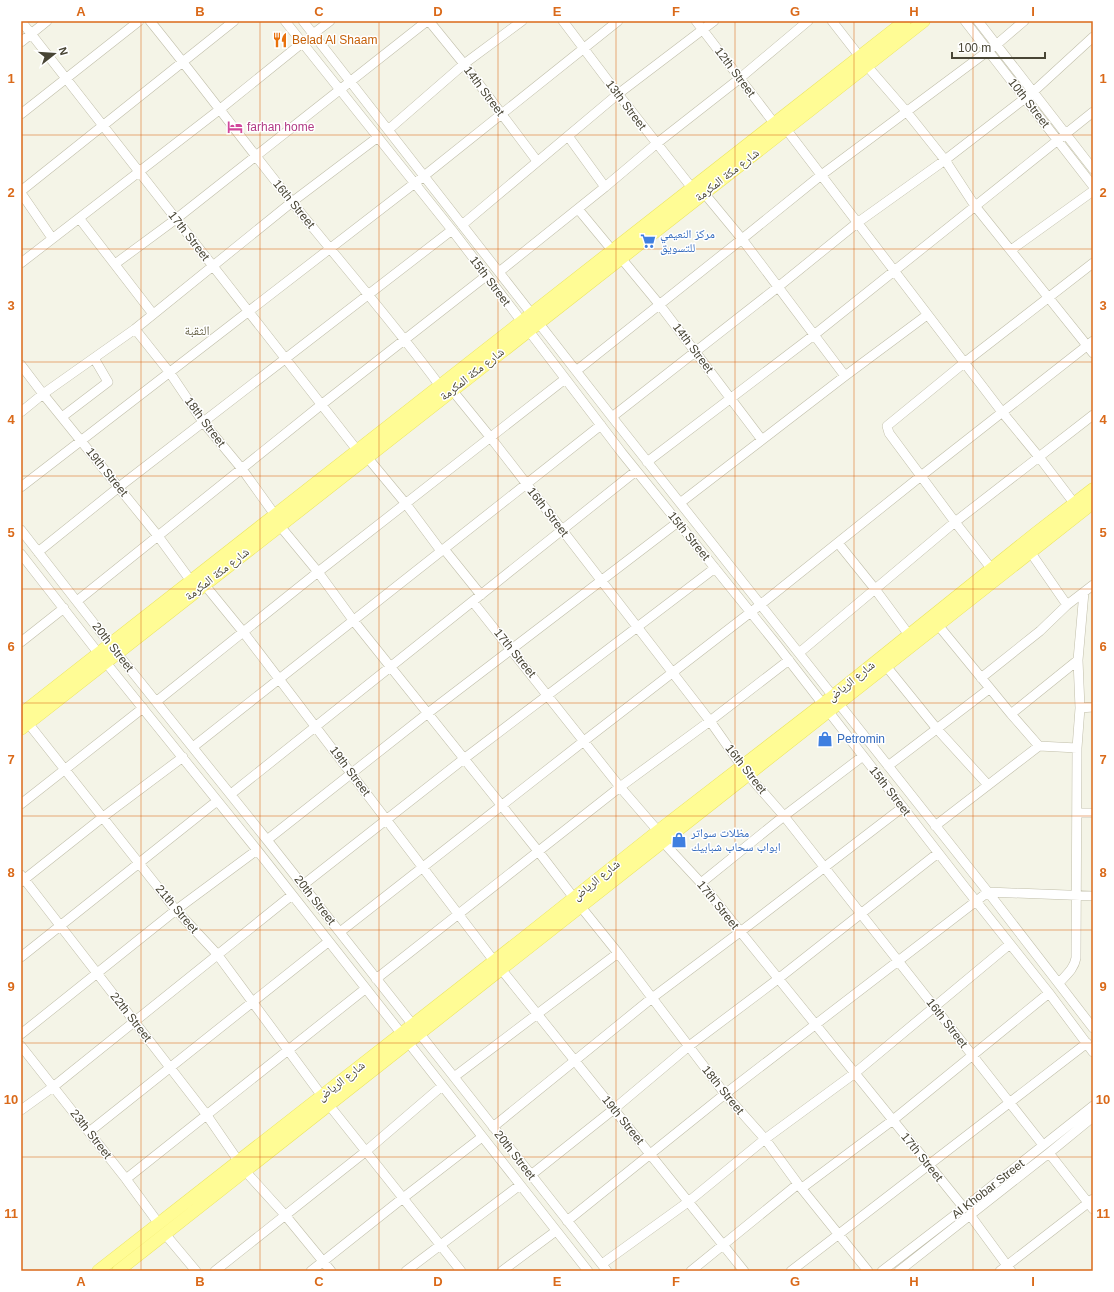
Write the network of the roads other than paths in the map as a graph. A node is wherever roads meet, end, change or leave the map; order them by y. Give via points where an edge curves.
1 (21, 21) edge
2 (47, 21) edge
3 (139, 21) edge
4 (150, 21) edge
5 (234, 21) edge
6 (285, 21) edge
7 (303, 21) edge
8 (330, 21) edge
9 (428, 21) edge
10 (522, 21) edge
11 (563, 21) edge
12 (618, 21) edge
13 (696, 21) edge
14 (714, 21) edge
15 (808, 21) edge
16 (832, 21) edge
17 (905, 21) edge
18 (924, 21) edge
19 (965, 21) edge
20 (978, 21) edge
21 (1024, 21) edge
22 (703, 30) junction
23 (31, 34) junction
24 (313, 34) junction
25 (1093, 37) edge
26 (21, 42) edge
27 (302, 43) junction
28 (996, 45) junction
29 (583, 48) junction
30 (988, 51) junction
31 (864, 61) junction
32 (183, 62) junction
33 (464, 64) junction
34 (66, 79) junction
35 (739, 79) junction
36 (350, 82) junction
37 (340, 90) junction
38 (1033, 92) junction
39 (618, 94) junction
40 (1025, 98) junction
41 (220, 110) junction
42 (906, 111) junction
43 (1093, 112) edge
44 (21, 114) edge
45 (502, 114) junction
46 (774, 123) junction
47 (103, 126) junction
48 (388, 130) junction
49 (786, 130) junction
50 (1066, 134) junction
51 (568, 136) junction
52 (378, 137) junction
53 (1058, 140) junction
54 (656, 144) junction
55 (256, 156) junction
56 (944, 160) junction
57 (537, 161) junction
58 (1093, 169) edge
59 (139, 173) junction
60 (424, 176) junction
61 (820, 176) junction
62 (415, 183) junction
63 (1093, 186) edge
64 (606, 187) junction
65 (692, 188) junction
66 (1093, 191) edge
67 (21, 192) edge
68 (704, 193) junction
69 (292, 202) junction
70 (975, 206) junction
71 (578, 209) junction
72 (78, 218) junction
73 (176, 219) junction
74 (857, 223) junction
75 (462, 225) junction
76 (452, 230) junction
77 (52, 238) junction
78 (742, 239) junction
79 (330, 248) junction
80 (1011, 250) junction
81 (617, 254) junction
82 (21, 263) edge
83 (115, 264) junction
84 (1093, 264) edge
85 (212, 266) junction
86 (894, 271) junction
87 (499, 272) junction
88 (486, 276) junction
89 (778, 287) junction
90 (368, 294) junction
91 (1048, 298) junction
92 (659, 304) junction
93 (249, 312) junction
94 (153, 314) junction
95 (927, 315) junction
96 (535, 318) junction
97 (524, 326) junction
98 (135, 329) junction
99 (814, 335) junction
100 (405, 339) junction
101 (1090, 343) edge
102 (695, 352) junction
103 (1093, 353) edge
104 (94, 358) junction
105 (286, 358) junction
106 (964, 364) junction
107 (21, 365) edge
108 (576, 371) junction
109 (170, 373) junction
110 (845, 376) junction
111 (565, 379) junction
112 (440, 386) junction
113 (452, 390) junction
114 (43, 394) junction
115 (731, 398) junction
116 (321, 405) junction
117 (21, 412) edge
118 (1002, 412) junction
119 (1093, 415) edge
120 (62, 417) junction
121 (612, 417) junction
122 (203, 422) junction
123 (600, 425) junction
124 (491, 438) junction
125 (81, 440) junction
126 (762, 440) junction
127 (362, 453) junction
128 (1039, 457) junction
129 (647, 462) junction
130 (242, 469) junction
131 (636, 470) junction
132 (920, 476) junction
133 (526, 484) junction
134 (21, 487) edge
135 (119, 487) junction
136 (1093, 489) edge
137 (680, 503) junction
138 (1074, 503) junction
139 (1093, 503) edge
140 (406, 504) junction
141 (278, 520) junction
142 (678, 522) junction
143 (955, 522) junction
144 (21, 530) edge
145 (562, 530) junction
146 (158, 536) junction
147 (838, 543) junction
148 (443, 550) junction
149 (38, 552) junction
150 (1031, 553) junction
151 (23, 560) edge
152 (715, 568) junction
153 (318, 572) junction
154 (995, 574) junction
155 (191, 581) junction
156 (601, 581) junction
157 (204, 584) junction
158 (1093, 585) edge
159 (875, 589) junction
160 (1084, 592) junction
161 (481, 596) junction
162 (77, 601) junction
163 (473, 602) junction
164 (760, 605) junction
165 (1067, 605) junction
166 (64, 608) junction
167 (751, 612) junction
168 (353, 620) junction
169 (938, 625) junction
170 (638, 628) junction
171 (244, 633) junction
172 (911, 639) junction
173 (21, 642) edge
174 (511, 648) junction
175 (114, 649) junction
176 (799, 653) junction
177 (887, 655) junction
178 (102, 658) junction
179 (789, 660) junction
180 (1078, 660) junction
181 (391, 666) junction
182 (673, 673) junction
183 (981, 678) junction
184 (280, 679) junction
185 (989, 688) junction
186 (548, 695) junction
187 (836, 700) junction
188 (157, 701) junction
189 (1093, 707) edge
190 (143, 708) junction
191 (825, 708) junction
192 (1080, 708) junction
193 (428, 713) junction
194 (1011, 714) junction
195 (22, 719) edge
196 (710, 721) junction
197 (316, 726) junction
198 (938, 729) junction
199 (584, 741) junction
200 (1039, 746) junction
201 (193, 747) junction
202 (1077, 748) junction
203 (863, 756) junction
204 (182, 757) junction
205 (465, 758) junction
206 (888, 766) junction
207 (65, 769) junction
208 (744, 770) junction
209 (352, 774) junction
210 (988, 785) junction
211 (620, 787) junction
212 (231, 794) junction
213 (217, 801) junction
214 (21, 804) edge
215 (502, 805) junction
216 (903, 807) junction
217 (1077, 813) junction
218 (1093, 813) edge
219 (784, 816) junction
220 (103, 817) junction
221 (388, 820) junction
222 (935, 826) junction
223 (660, 836) junction
224 (267, 840) junction
225 (257, 850) junction
226 (538, 851) junction
227 (938, 853) junction
228 (140, 864) junction
229 (423, 867) junction
230 (824, 868) junction
231 (22, 879) edge
232 (701, 883) junction
233 (303, 885) junction
234 (988, 892) junction
235 (292, 895) junction
236 (1076, 896) junction
237 (1093, 896) edge
238 (976, 901) junction
239 (577, 903) junction
240 (176, 910) junction
241 (460, 914) junction
242 (861, 914) junction
243 (60, 926) junction
244 (340, 932) junction
245 (740, 932) junction
246 (328, 942) junction
247 (1010, 944) junction
248 (618, 953) junction
249 (217, 954) junction
250 (21, 957) edge
251 (898, 961) junction
252 (498, 965) junction
253 (97, 974) junction
254 (376, 979) junction
255 (778, 979) junction
256 (1058, 981) junction
257 (365, 989) junction
258 (1048, 991) junction
259 (652, 998) junction
260 (252, 1002) junction
261 (934, 1007) junction
262 (537, 1014) junction
263 (134, 1021) junction
264 (816, 1025) junction
265 (1093, 1028) edge
266 (416, 1029) junction
267 (21, 1034) edge
268 (405, 1039) junction
269 (1087, 1043) junction
270 (21, 1046) edge
271 (689, 1046) junction
272 (288, 1049) junction
273 (1093, 1052) edge
274 (972, 1055) junction
275 (575, 1060) junction
276 (170, 1068) junction
277 (854, 1073) junction
278 (454, 1077) junction
279 (442, 1086) junction
280 (53, 1087) junction
281 (725, 1094) junction
282 (326, 1100) junction
283 (1010, 1103) junction
284 (614, 1108) junction
285 (21, 1110) edge
286 (1091, 1113) edge
287 (206, 1114) junction
288 (893, 1120) junction
289 (493, 1127) junction
290 (89, 1132) junction
291 (482, 1137) junction
292 (765, 1139) junction
293 (1043, 1145) junction
294 (365, 1152) junction
295 (1049, 1153) junction
296 (650, 1154) junction
297 (929, 1164) junction
298 (242, 1167) junction
299 (531, 1175) junction
300 (126, 1179) junction
301 (520, 1185) junction
302 (800, 1186) junction
303 (403, 1198) junction
304 (688, 1202) junction
305 (1091, 1204) edge
306 (967, 1212) junction
307 (285, 1216) junction
308 (567, 1221) junction
309 (162, 1229) junction
310 (556, 1231) junction
311 (839, 1234) junction
312 (440, 1244) junction
313 (724, 1246) junction
314 (323, 1261) junction
315 (604, 1268) edge
316 (1006, 1269) edge
317 (98, 1271) edge
318 (118, 1271) edge
319 (196, 1271) edge
320 (215, 1271) edge
321 (311, 1271) edge
322 (331, 1271) edge
323 (406, 1271) edge
324 (461, 1271) edge
325 (502, 1271) edge
326 (588, 1271) edge
327 (691, 1271) edge
328 (744, 1271) edge
329 (790, 1271) edge
330 (868, 1271) edge
331 (882, 1271) edge
332 (899, 1271) edge

1 - 23 street, 17th Street
2 - 23 street
3 - 34 street
4 - 32 street, 16th Street
5 - 32 street
6 - 27 street, 15th Street
7 - 24 street, 15th Street
8 - 24 street
9 - 33 street, 14th Street
9 - 36 street
10 - 33 street
11 - 29 street, 13th Street
12 - 29 street
13 - 22 street, 12th Street
14 - 22 street
15 - 35 street
16 - 31 street
17 - 31 main road, شارع مكة المكرمة
18 - 31 main road, شارع مكة المكرمة
19 - 30 street, 10th Street
20 - 28 street, 10th Street
21 - 28 street
22 - 35 street, 12th Street
22 - 39 street
23 - 26 street
23 - 34 street, 17th Street
24 - 36 street, 15th Street
25 - 38 street
27 - 37 street, 15th Street
27 - 41 street
28 - 30 street
28 - 38 street, 10th Street
29 - 39 street, 13th Street
29 - 45 street
30 - 40 street, 10th Street
30 - 42 street
31 - 42 street
31 - 46 main road, شارع مكة المكرمة
31 - 49 main road, شارع مكة المكرمة
32 - 41 street, 16th Street
32 - 47 street
33 - 45 street, 14th Street
33 - 48 street
34 - 44 street
34 - 47 street, 17th Street
35 - 46 street, 12th Street
35 - 54 street
36 - 37 street
36 - 48 street, 15th Street
37 - 52 street, 15th Street
37 - 55 street
38 - 40 street
38 - 50 street, 10th Street
39 - 51 street
39 - 54 street, 13th Street
40 - 53 street, 10th Street
40 - 56 street
41 - 55 street, 16th Street
41 - 59 street
42 - 56 street
42 - 61 street
43 - 50 street
45 - 57 street, 14th Street
45 - 60 street
46 - 65 main road, شارع مكة المكرمة
47 - 59 street, 17th Street
47 - 67 street
48 - 60 street, 15th Street
49 - 61 street
49 - 68 main road, شارع مكة المكرمة
50 - 53 street
50 - 58 street, 10th Street
51 - 57 street
51 - 64 street
52 - 62 street, 15th Street
52 - 69 street
53 - 63 street, 10th Street
53 - 70 street
54 - 64 street
54 - 65 street, 13th Street
55 - 69 street, 16th Street
55 - 73 street
56 - 70 street
56 - 74 street
57 - 75 street
59 - 72 street
59 - 73 street, 17th Street
60 - 62 street
60 - 75 street, 15th Street
61 - 74 street
61 - 78 street
62 - 76 street, 15th Street
62 - 79 street
64 - 71 street
65 - 81 main road, شارع مكة المكرمة
66 - 80 street
67 - 77 street
68 - 78 street
68 - 81 main road, شارع مكة المكرمة
69 - 79 street, 16th Street
69 - 85 street
70 - 80 street
70 - 86 street
71 - 81 street, 14th Street
71 - 87 street
72 - 77 street
72 - 83 street
73 - 83 street
73 - 85 street, 17th Street
74 - 86 street
74 - 89 street
75 - 87 street, 15th Street
76 - 88 street, 15th Street
76 - 90 street
77 - 82 street
78 - 89 street
78 - 92 street
79 - 90 street, 16th Street
79 - 93 street
80 - 91 street
81 - 92 street, 14th Street
81 - 96 main road, شارع مكة المكرمة
83 - 94 street
84 - 91 street
85 - 93 street, 17th Street
85 - 94 street
86 - 95 street
86 - 99 street
87 - 96 street, 15th Street
88 - 97 street, 15th Street
88 - 100 street
89 - 99 street
89 - 102 street
90 - 100 street, 16th Street
90 - 105 street
91 - 101 street
91 - 106 street
92 - 102 street, 14th Street
92 - 108 street
93 - 105 street, 17th Street
93 - 109 street
94 - 98 street
95 - 106 street
95 - 110 street
96 - 97 main road, شارع مكة المكرمة
96 - 108 street, 15th Street
97 - 111 street, 15th Street
97 - 112 main road, شارع مكة المكرمة
97 - 113 main road, شارع مكة المكرمة
98 - 104 street
98 - 109 street, 18th Street
99 - 110 street
99 - 115 street
100 - 112 street, 16th Street
100 - 116 street
101 - 103 street
101 - 118 street
102 - 115 street, 14th Street
102 - 121 street
104 - 114 street
104 - 120 street via 108,382
105 - 116 street, 17th Street
105 - 122 street
106 - 118 street
106 - 132 street via 887,426 888,433
107 - 114 street, 19th Street
108 - 121 street, 15th Street
109 - 122 street, 18th Street
109 - 125 street
110 - 126 street
111 - 123 street, 15th Street
111 - 124 street
112 - 127 main road, شارع مكة المكرمة
113 - 124 street, 16th Street
113 - 127 main road, شارع مكة المكرمة
114 - 117 street
114 - 120 street, 19th Street
115 - 126 street, 14th Street
115 - 129 street
116 - 127 street, 17th Street
116 - 130 street
118 - 128 street
118 - 132 street
119 - 128 street
120 - 125 street, 19th Street
121 - 129 street, 15th Street
122 - 130 street, 18th Street
122 - 135 street
123 - 131 street, 15th Street
123 - 133 street
124 - 133 street, 16th Street
124 - 140 street
125 - 134 street
125 - 135 street, 19th Street
126 - 137 street
127 - 140 street, 17th Street
127 - 141 main road, شارع مكة المكرمة
128 - 138 street
128 - 143 street
129 - 137 street, 15th Street
130 - 141 street, 18th Street
130 - 146 street
131 - 142 street, 15th Street
131 - 145 street
132 - 143 street
132 - 147 street
133 - 145 street, 16th Street
133 - 148 street
135 - 146 street, 19th Street
135 - 149 street
136 - 138 main road, شارع الرياض
137 - 164 street, 15th Street
138 - 154 main road, شارع الرياض
139 - 150 main road, شارع الرياض
140 - 148 street, 17th Street
140 - 153 street
141 - 153 street, 18th Street
141 - 155 main road, شارع مكة المكرمة
141 - 157 main road, شارع مكة المكرمة
142 - 152 street, 15th Street
142 - 156 street
143 - 154 street
143 - 159 street
144 - 149 street, 20th Street
145 - 156 street, 16th Street
145 - 161 street
146 - 155 street, 19th Street
146 - 162 street
147 - 159 street
147 - 164 street
148 - 161 street, 17th Street
148 - 168 street
149 - 162 street, 20th Street
150 - 154 main road, شارع الرياض
150 - 165 street
151 - 166 street, 20th Street
152 - 167 street, 15th Street
152 - 170 street
153 - 168 street, 18th Street
153 - 171 street
154 - 169 main road, شارع الرياض
154 - 172 main road, شارع الرياض
155 - 175 main road, شارع مكة المكرمة
156 - 170 street, 16th Street
156 - 174 street
157 - 171 street, 19th Street
157 - 175 main road, شارع مكة المكرمة
158 - 160 street
159 - 172 street
159 - 176 street
160 - 165 street
160 - 180 street
161 - 163 street
162 - 175 street, 20th Street
163 - 174 street, 17th Street
163 - 181 street
164 - 167 street
164 - 176 street, 15th Street
165 - 183 street via 1040,631
166 - 173 street
166 - 178 street, 20th Street
167 - 179 street, 15th Street
167 - 182 street
168 - 181 street, 18th Street
168 - 184 street
169 - 172 main road, شارع الرياض
169 - 183 street
170 - 182 street, 16th Street
170 - 186 street
171 - 184 street, 19th Street
171 - 188 street
172 - 177 main road, شارع الرياض
172 - 177 main road, شارع الرياض
174 - 186 street, 17th Street
174 - 193 street
175 - 178 main road, شارع مكة المكرمة
175 - 188 street, 20th Street
176 - 187 street, 15th Street
177 - 187 main road, شارع الرياض
177 - 198 street
178 - 190 street, 20th Street
178 - 195 main road, شارع مكة المكرمة
179 - 191 street, 15th Street
179 - 196 street
180 - 192 street
180 - 194 street
181 - 193 street, 18th Street
181 - 197 street
182 - 196 street, 16th Street
182 - 199 street
183 - 185 street
184 - 197 street, 19th Street
184 - 201 street
185 - 194 street
185 - 198 street
186 - 199 street, 17th Street
186 - 205 street
187 - 191 main road, شارع الرياض
187 - 206 street, 15th Street
188 - 201 street, 20th Street
189 - 192 street
190 - 204 street, 20th Street
190 - 207 street
191 - 203 street, 15th Street
191 - 208 main road, شارع الرياض
192 - 202 street
193 - 205 street, 18th Street
193 - 209 street
194 - 200 street
195 - 207 street, 21th Street
196 - 208 street, 16th Street
196 - 211 street
197 - 209 street, 19th Street
197 - 212 street
198 - 206 street
198 - 210 street
199 - 211 street, 17th Street
199 - 215 street
200 - 202 street
200 - 210 street
201 - 212 street, 20th Street
202 - 217 street
203 - 216 street, 15th Street
203 - 219 street
204 - 213 street, 20th Street
204 - 220 street
205 - 215 street, 18th Street
205 - 221 street
206 - 222 street, 15th Street
207 - 214 street
207 - 220 street, 21th Street
208 - 219 street, 16th Street
208 - 223 main road, شارع الرياض
209 - 221 street, 19th Street
209 - 224 street
210 - 222 street
211 - 223 street, 17th Street
211 - 226 street
212 - 224 street, 20th Street
213 - 225 street, 20th Street
213 - 228 street
215 - 226 street, 18th Street
215 - 229 street
216 - 227 street, 15th Street
216 - 230 street
217 - 218 street
217 - 236 street
219 - 230 street, 16th Street
219 - 232 street
220 - 228 street, 21th Street
220 - 231 street
221 - 229 street, 19th Street
221 - 233 street
222 - 234 street, 15th Street
223 - 232 street, 17th Street
223 - 239 main road, شارع الرياض
224 - 233 street, 20th Street
225 - 235 street, 20th Street
225 - 240 street
226 - 239 street, 18th Street
226 - 241 street
227 - 238 street, 15th Street
227 - 242 street
228 - 240 street, 21th Street
228 - 243 street
229 - 241 street, 19th Street
229 - 244 street
230 - 242 street, 16th Street
230 - 245 street
231 - 243 street, 22th Street
232 - 245 street, 17th Street
233 - 244 street, 20th Street
234 - 236 street
234 - 238 street
234 - 256 street, 15th Street
235 - 246 street, 20th Street
235 - 249 street
236 - 237 street
236 - 256 street via 1075,965
238 - 247 street, 15th Street
238 - 251 street
239 - 248 street, 18th Street
239 - 252 main road, شارع الرياض
240 - 249 street, 21th Street
240 - 253 street
241 - 252 street, 19th Street
241 - 254 street
242 - 251 street, 16th Street
242 - 255 street
243 - 250 street
243 - 253 street, 22th Street
244 - 254 street, 20th Street
245 - 255 street, 17th Street
245 - 259 street
246 - 257 street, 20th Street
246 - 260 street
247 - 258 street, 15th Street
247 - 261 street
248 - 259 street, 18th Street
248 - 262 street
249 - 260 street, 21th Street
249 - 263 street
251 - 261 street, 16th Street
251 - 264 street
252 - 262 street, 19th Street
252 - 266 main road, شارع الرياض
253 - 263 street, 22th Street
253 - 267 street
254 - 266 street, 20th Street
255 - 264 street, 17th Street
255 - 271 street
256 - 258 street
256 - 265 street, 15th Street
257 - 268 street, 20th Street
257 - 272 street
258 - 269 street, 15th Street
258 - 274 street
259 - 271 street, 18th Street
259 - 275 street
260 - 272 street, 21th Street
260 - 276 street
261 - 274 street, 16th Street
261 - 277 street
262 - 275 street, 19th Street
262 - 278 street
263 - 276 street, 22th Street
263 - 280 street
264 - 277 street, 17th Street
264 - 281 street
266 - 268 main road, شارع الرياض
266 - 278 street, 20th Street
268 - 279 street, 20th Street
268 - 282 main road, شارع الرياض
269 - 273 street, 15th Street
269 - 283 street
270 - 280 street, 23th Street
271 - 281 street, 18th Street
271 - 284 street
272 - 282 street, 21th Street
272 - 287 street
274 - 283 street, 16th Street
274 - 288 street
275 - 284 street, 19th Street
275 - 289 street
276 - 287 street, 22th Street
276 - 290 street
277 - 288 street, 17th Street
277 - 292 street
278 - 289 street, 20th Street
279 - 291 street, 20th Street
279 - 294 street
280 - 285 street
280 - 290 street, 23th Street
281 - 292 street, 18th Street
281 - 296 street
282 - 294 street, 21th Street
282 - 298 main road, شارع الرياض
283 - 293 street, 16th Street
283 - 297 street
284 - 296 street, 19th Street
284 - 299 street
286 - 293 street, Al Khobar Street
286 - 295 street, Al Khobar Street
287 - 298 street, 22th Street
287 - 300 street
288 - 297 street, 17th Street
288 - 302 street
289 - 299 street, 20th Street
290 - 300 street, 23th Street
291 - 301 street, 20th Street
291 - 303 street
292 - 302 street, 18th Street
292 - 304 street
293 - 306 street, Al Khobar Street
294 - 303 street, 21th Street
294 - 307 street
295 - 305 street
295 - 306 street, Al Khobar Street
296 - 304 street, 19th Street
296 - 308 street
297 - 306 street, 17th Street
297 - 311 street
298 - 307 street, 22th Street
298 - 309 main road, شارع الرياض
299 - 308 street, 20th Street
300 - 309 street, 23th Street
301 - 310 street, 20th Street
301 - 312 street
302 - 311 street, 18th Street
302 - 313 street
303 - 312 street, 21th Street
303 - 314 street
304 - 313 street, 19th Street
304 - 315 street
305 - 316 street
306 - 316 street, 17th Street
306 - 331 street, Al Khobar Street
306 - 332 street, Al Khobar Street
307 - 314 street, 22th Street
307 - 320 street
308 - 315 street, 20th Street
309 - 317 main road, شارع الرياض
309 - 318 main road, شارع الرياض
309 - 319 street, 23th Street
310 - 325 street
310 - 326 street, 20th Street
311 - 329 street
311 - 330 street, 18th Street
312 - 323 street
312 - 324 street, 21th Street
313 - 327 street
313 - 328 street, 19th Street
314 - 321 street
314 - 322 street, 22th Street

